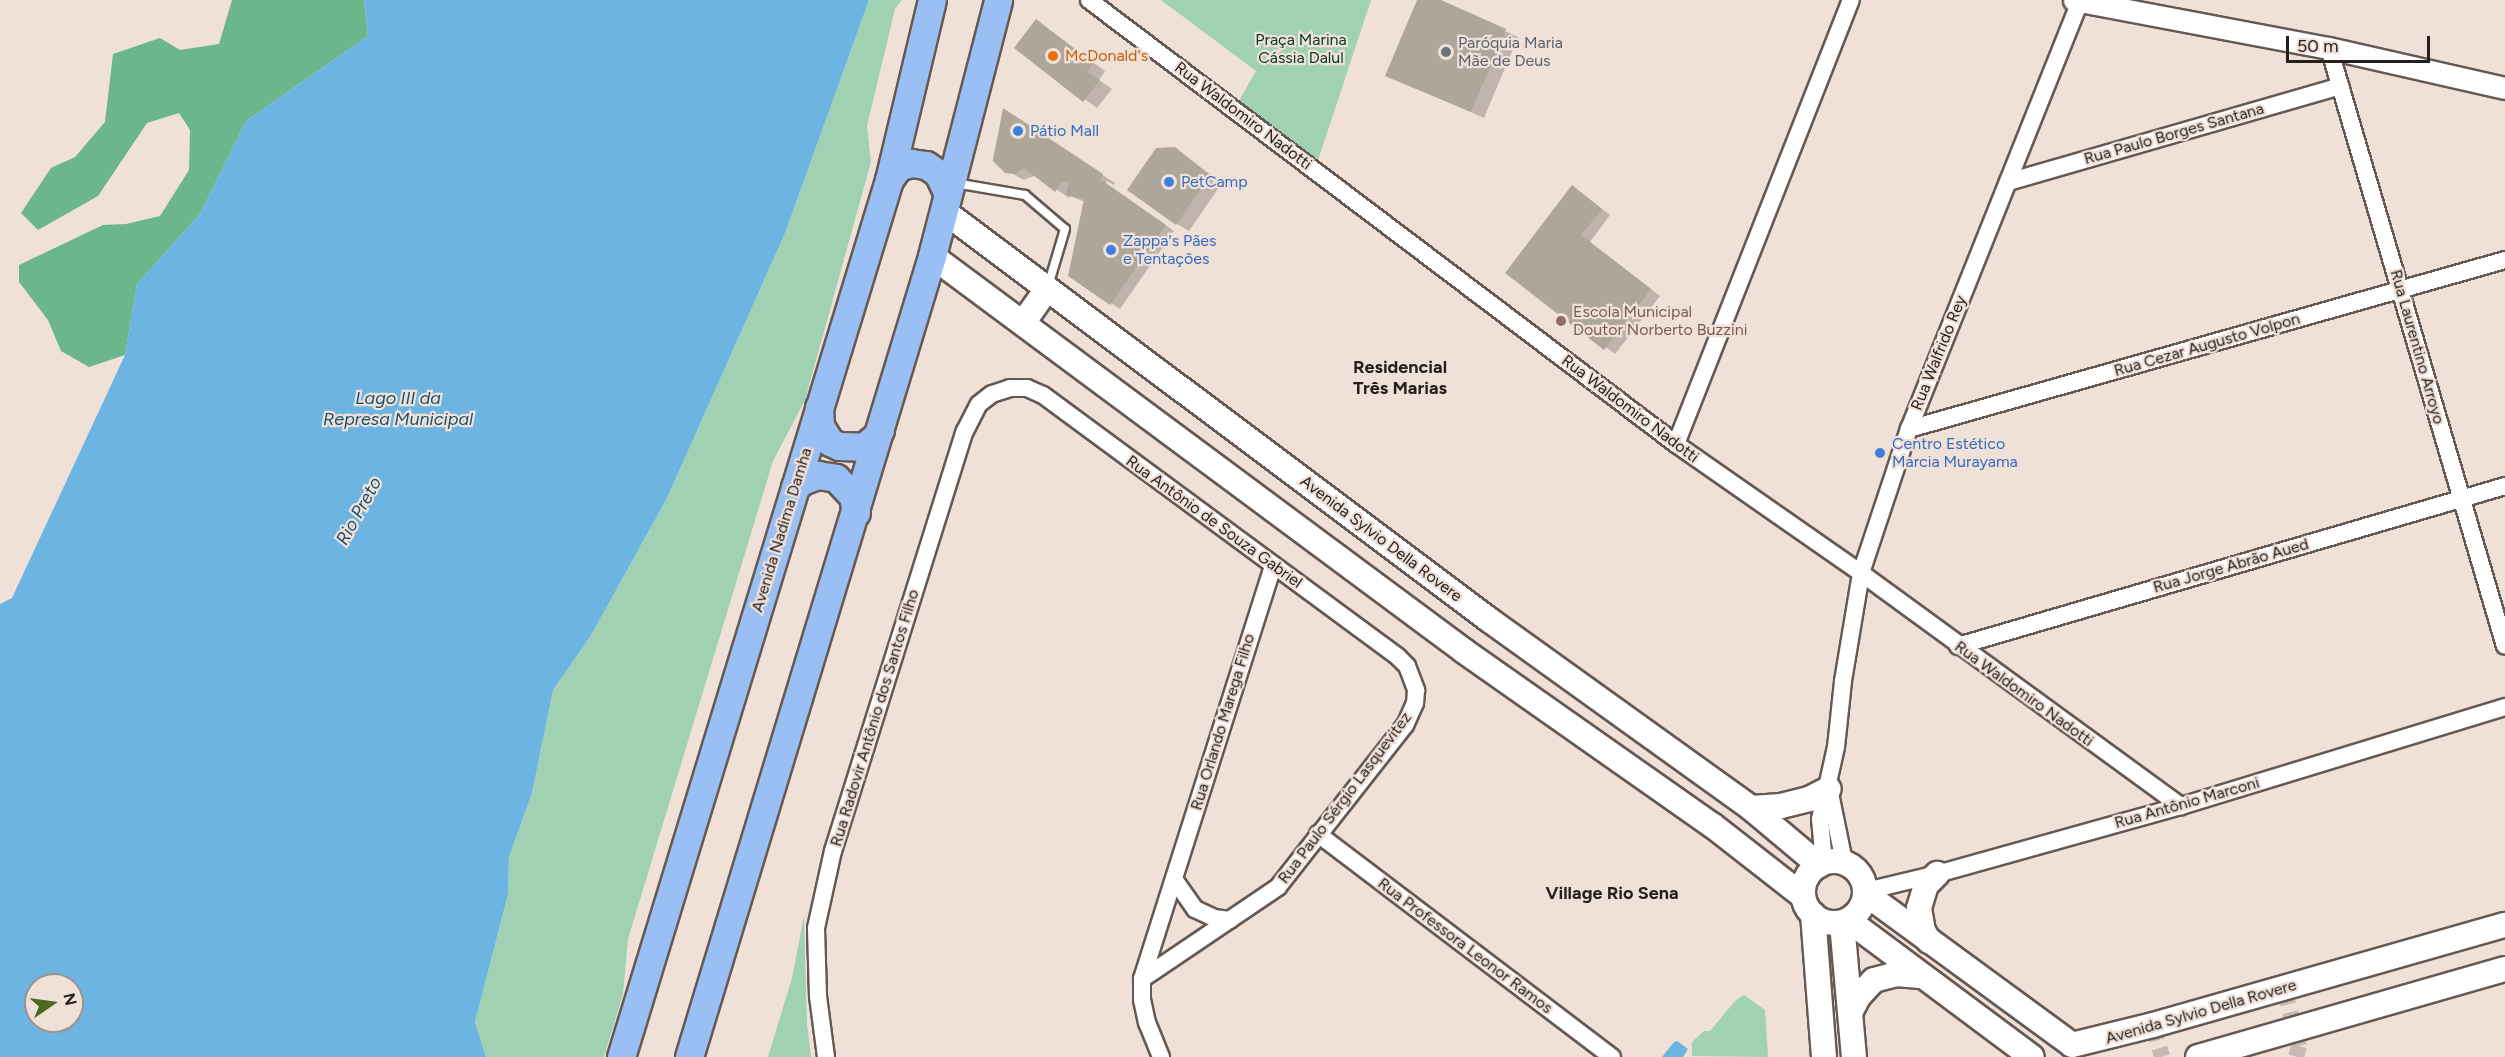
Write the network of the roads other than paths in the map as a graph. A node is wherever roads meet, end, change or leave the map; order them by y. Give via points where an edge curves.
1 (932, 0) edge
2 (998, 0) edge
3 (1089, 0) edge
4 (1851, 0) edge
5 (2078, 1) edge
6 (2329, 48) junction
7 (2340, 86) junction
8 (2505, 88) edge
9 (889, 180) junction
10 (2008, 182) junction
11 (948, 196) junction
12 (933, 256) junction
13 (2505, 260) edge
14 (1047, 289) junction
15 (2400, 290) junction
16 (1023, 323) junction
17 (992, 394) joint
18 (819, 407) junction
19 (1909, 429) junction
20 (880, 430) junction
21 (1676, 444) junction
22 (2505, 486) edge
23 (795, 487) junction
24 (2462, 499) junction
25 (856, 513) junction
26 (1273, 565) junction
27 (1861, 573) junction
28 (1488, 619) junction
29 (1958, 646) junction
30 (2505, 646) edge
31 (1464, 651) junction
32 (1416, 690) joint
33 (2505, 707) edge
34 (1829, 789) junction
35 (2181, 806) junction
36 (1751, 808) junction
37 (1318, 834) junction
38 (1829, 863) junction
39 (1937, 874) junction
40 (1174, 879) junction
41 (1866, 893) junction
42 (1808, 905) junction
43 (1230, 920) junction
44 (1845, 921) junction
45 (2505, 925) edge
46 (1929, 941) junction
47 (2505, 969) edge
48 (1920, 976) junction
49 (1142, 979) junction
50 (1851, 1011) junction
51 (2073, 1051) edge
52 (1602, 1054) edge
53 (621, 1057) edge
54 (689, 1057) edge
55 (826, 1057) edge
56 (1161, 1057) edge
57 (1824, 1057) edge
58 (1854, 1057) edge
59 (2031, 1057) edge
60 (2198, 1057) edge

1 - 9 main road, Avenida Nadima Damha
2 - 11 main road
3 - 21 street, Rua Waldomiro Nadotti
4 - 21 street
5 - 6 street
5 - 10 street, Rua Walfrido Rey
6 - 7 street, Rua Laurentino Arroyo
6 - 8 street
7 - 10 street, Rua Paulo Borges Santana
7 - 15 street, Rua Laurentino Arroyo
9 - 11 main road via 898,167 911,163 926,165 938,172
9 - 18 main road, Avenida Nadima Damha
10 - 19 street, Rua Walfrido Rey
11 - 12 main road
11 - 14 main road, Avenida Sylvio Della Rovere
11 - 14 lane via 1025,195 1065,229
12 - 16 main road
12 - 20 main road
13 - 15 street, Rua Cezar Augusto Volpon
14 - 16 main road
14 - 28 main road, Avenida Sylvio Della Rovere
15 - 19 street, Rua Cezar Augusto Volpon
15 - 24 street, Rua Laurentino Arroyo
16 - 31 main road
17 - 26 street, Rua Antônio de Souza Gabriel via 1027,388 1043,395
17 - 55 street, Rua Radovir Antônio dos Santos Filho via 979,404 965,431 825,882 816,928 816,956
18 - 20 main road via 824,435 839,446 863,447
18 - 23 main road, Avenida Nadima Damha
19 - 27 street, Rua Walfrido Rey
20 - 25 main road
21 - 27 street, Rua Waldomiro Nadotti
22 - 24 street, Rua Jorge Abrão Aued
23 - 25 main road via 818,475 836,478 853,496
23 - 53 main road, Avenida Nadima Damha
24 - 29 street, Rua Jorge Abrão Aued
24 - 30 street, Rua Laurentino Arroyo
25 - 54 main road
26 - 32 street, Rua Antônio de Souza Gabriel via 1398,657 1407,666
26 - 40 street, Rua Orlando Marega Filho
27 - 29 street, Rua Waldomiro Nadotti
27 - 34 street, Rua Walfrido Rey
28 - 31 main road
28 - 36 main road, Avenida Sylvio Della Rovere
29 - 35 street, Rua Waldomiro Nadotti
31 - 42 main road via 1712,825
32 - 37 street, Rua Paulo Sérgio Lasquevitez via 1405,725
33 - 35 street, Rua Antônio Marconi
34 - 36 main road via 1781,807
34 - 38 street, Rua Walfrido Rey
35 - 39 street, Rua Antônio Marconi
36 - 38 main road, Avenida Sylvio Della Rovere
37 - 43 street, Rua Paulo Sérgio Lasquevitez via 1278,887
37 - 52 street, Rua Professora Leonor Ramos
38 - 41 main road via 1858,872
38 - 42 main road via 1807,878
39 - 41 street, Rua Antônio Marconi
39 - 46 main road via 1926,885 1919,908
40 - 43 street via 1195,909
40 - 49 street, Rua Orlando Marega Filho
41 - 44 main road via 1859,912
41 - 46 main road, Avenida Sylvio Della Rovere
42 - 44 main road via 1829,923
42 - 57 main road
43 - 49 street, Rua Paulo Sérgio Lasquevitez
44 - 48 main road
44 - 50 main road
45 - 51 main road, Avenida Sylvio Della Rovere
46 - 51 main road, Avenida Sylvio Della Rovere
47 - 60 main road
48 - 50 main road via 1896,974 1874,980 1858,996
48 - 59 main road
49 - 56 street, Rua Orlando Marega Filho via 1147,1023
50 - 58 main road

